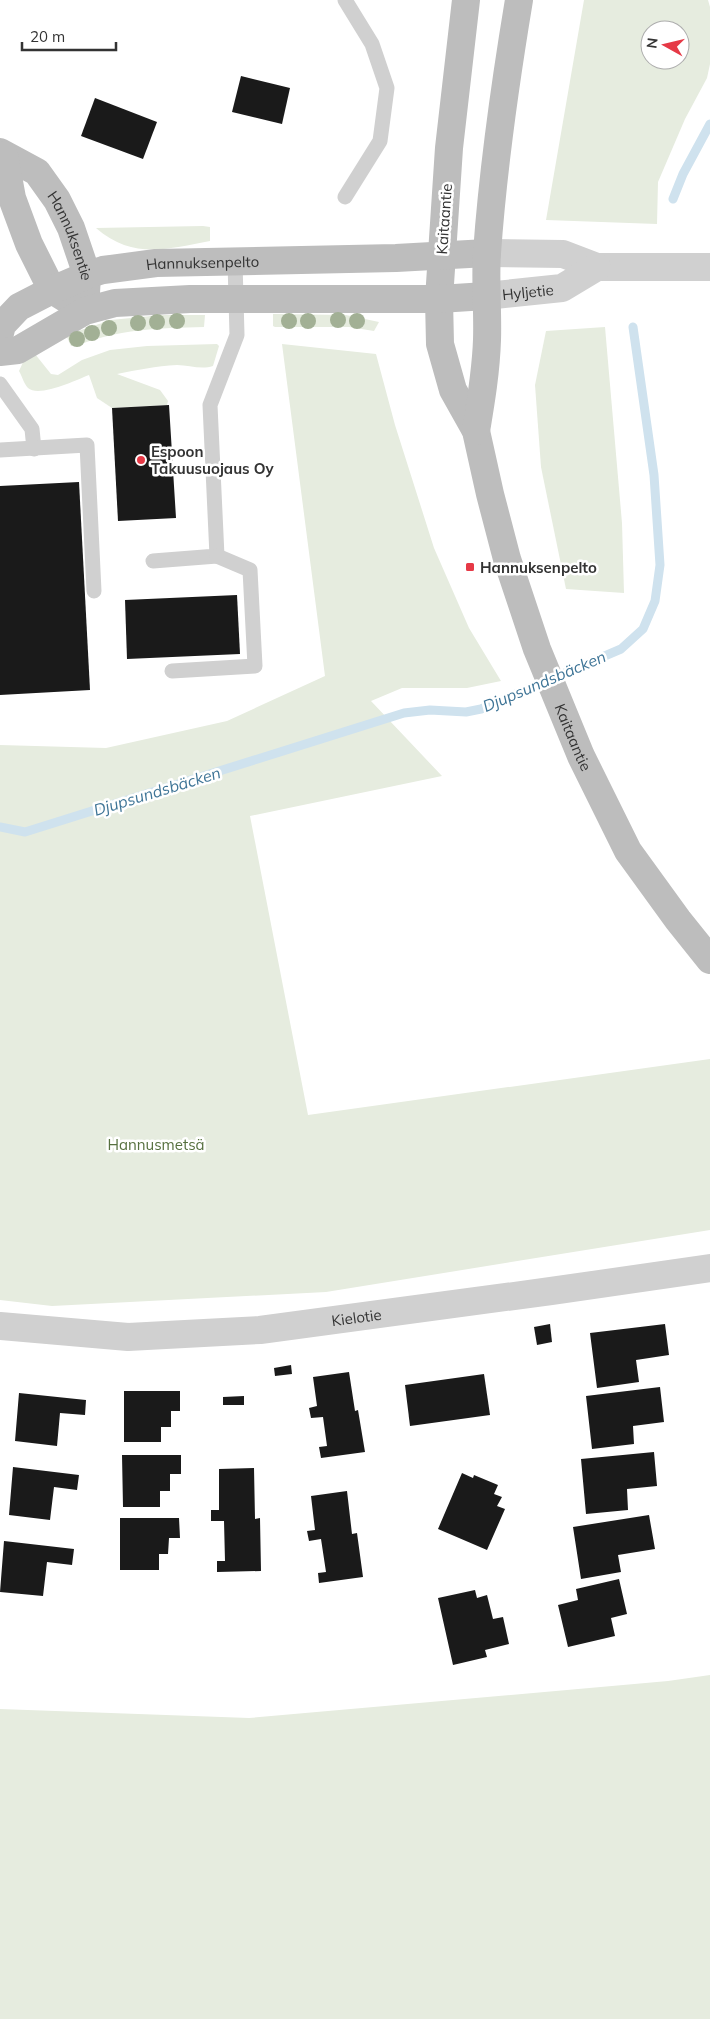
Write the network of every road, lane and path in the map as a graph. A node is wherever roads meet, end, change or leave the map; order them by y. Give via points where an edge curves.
1 (345, 0) edge
2 (466, 0) edge
3 (519, 0) edge
4 (2, 153) edge
5 (345, 197) dead end
6 (487, 253) junction
7 (441, 257) junction
8 (235, 262) junction
9 (596, 267) junction
10 (710, 267) edge
11 (87, 275) junction
12 (52, 290) junction
13 (486, 296) junction
14 (236, 299) junction
15 (439, 299) junction
16 (85, 311) junction
17 (0, 333) edge
18 (0, 352) edge
19 (0, 384) edge
20 (476, 431) junction
21 (34, 448) junction
22 (0, 450) edge
23 (217, 556) junction
24 (153, 561) dead end
25 (94, 592) dead end
26 (172, 671) dead end
27 (710, 960) edge
28 (710, 1268) edge
29 (0, 1326) edge

1 - 5 lane via 372,44 387,88 380,141
2 - 7 main road, Kaitaantie via 449,148
3 - 6 main road, Kaitaantie via 507,74
4 - 11 main road, Hannuksentie via 37,172 48,186 71,228
4 - 12 main road, Hannuksentie via 12,198 29,244
6 - 7 main road, Hannuksenpelto
6 - 9 street via 563,254
6 - 13 main road, Kaitaantie
7 - 8 main road, Hannuksenpelto
7 - 15 main road, Kaitaantie
8 - 11 main road, Hannuksenpelto via 156,263
8 - 14 lane
9 - 10 street
9 - 13 street, Hyljetie via 562,288
11 - 12 main road, Hannuksenpelto
11 - 16 main road, Hannuksentie
12 - 16 main road, Hannuksentie
12 - 17 main road, Hannuksenpelto via 19,307 2,326
13 - 15 main road
13 - 20 main road, Kaitaantie via 484,383
14 - 15 main road
14 - 16 main road via 115,303
14 - 23 lane via 237,335 210,405
15 - 20 main road, Kaitaantie via 440,344 454,390
16 - 18 main road via 18,350
19 - 21 lane via 32,430
20 - 27 main road, Kaitaantie via 507,559 537,649 581,756 628,851
21 - 22 lane
21 - 25 lane via 87,446
23 - 24 lane
23 - 26 lane via 250,570 255,666
28 - 29 street, Kielotie via 260,1330 128,1337

